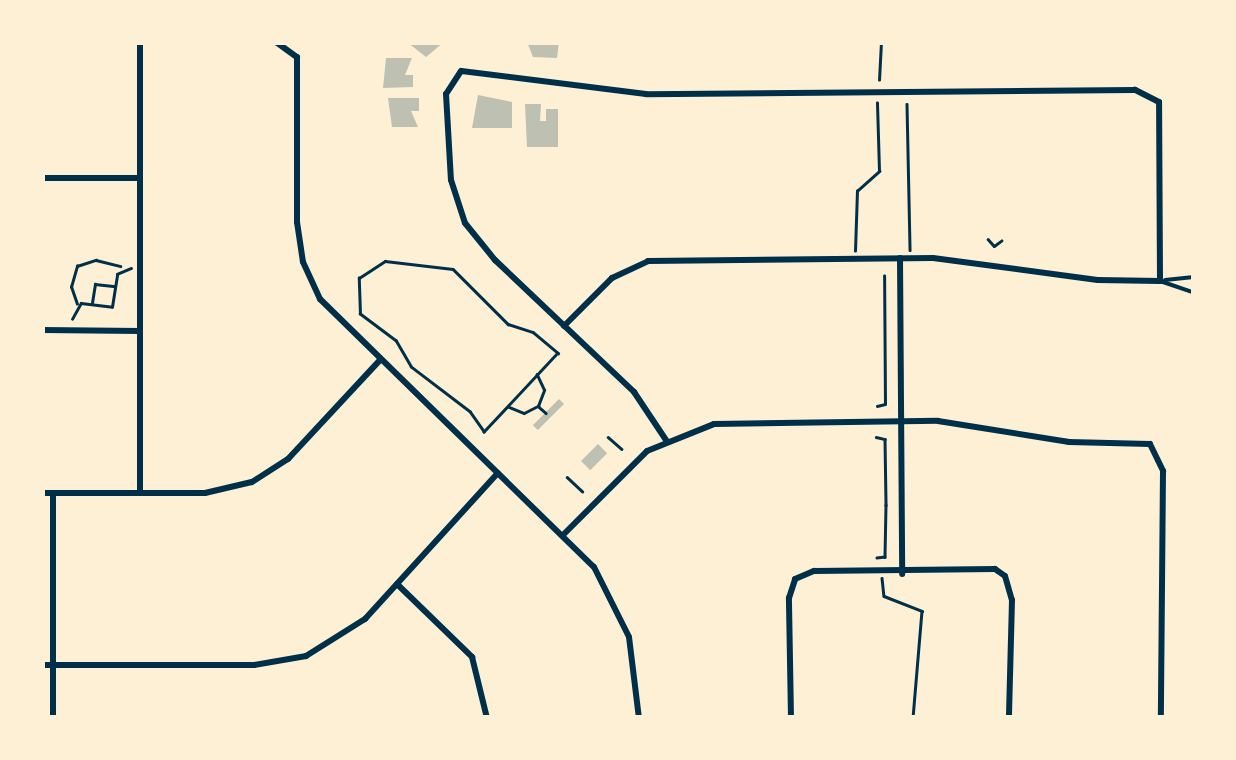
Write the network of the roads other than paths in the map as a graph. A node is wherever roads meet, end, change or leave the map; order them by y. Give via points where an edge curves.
1 (140, 42) edge
2 (276, 42) edge
3 (42, 178) edge
4 (140, 178) junction
5 (900, 258) junction
6 (1194, 277) edge
7 (1160, 281) junction
8 (1194, 293) edge
9 (564, 326) junction
10 (42, 330) edge
11 (140, 330) junction
12 (379, 361) junction
13 (901, 420) junction
14 (666, 440) junction
15 (498, 473) junction
16 (42, 493) edge
17 (53, 493) junction
18 (140, 493) junction
19 (564, 534) junction
20 (902, 574) junction
21 (396, 584) junction
22 (42, 665) edge
23 (53, 665) junction
24 (53, 718) edge
25 (487, 718) edge
26 (640, 718) edge
27 (791, 718) edge
28 (1008, 718) edge
29 (1161, 718) edge

1 - 4 street
2 - 12 street via 290,46 299,69 297,222 303,262 320,299
3 - 4 street
4 - 11 street
5 - 7 street
5 - 9 street via 648,261 612,278
5 - 13 street
6 - 7 lane
7 - 8 lane
7 - 9 street via 1163,114 1153,94 663,94 461,71 446,94 451,180 465,222
9 - 14 street via 634,392
10 - 11 street
11 - 18 street
12 - 15 street
12 - 18 street via 271,472 228,490
13 - 14 street via 739,422
13 - 20 street
13 - 29 street via 1086,444 1140,442 1157,449 1163,470
14 - 19 street via 616,477
15 - 19 street
15 - 21 street
16 - 17 street
17 - 18 street
17 - 23 street
19 - 26 street via 594,567 619,611 638,678
20 - 27 street via 814,571 794,579 788,598
20 - 28 street via 996,570 1005,576 1012,600
21 - 23 street via 350,632 290,661
21 - 25 street via 472,657
22 - 23 street
23 - 24 street

